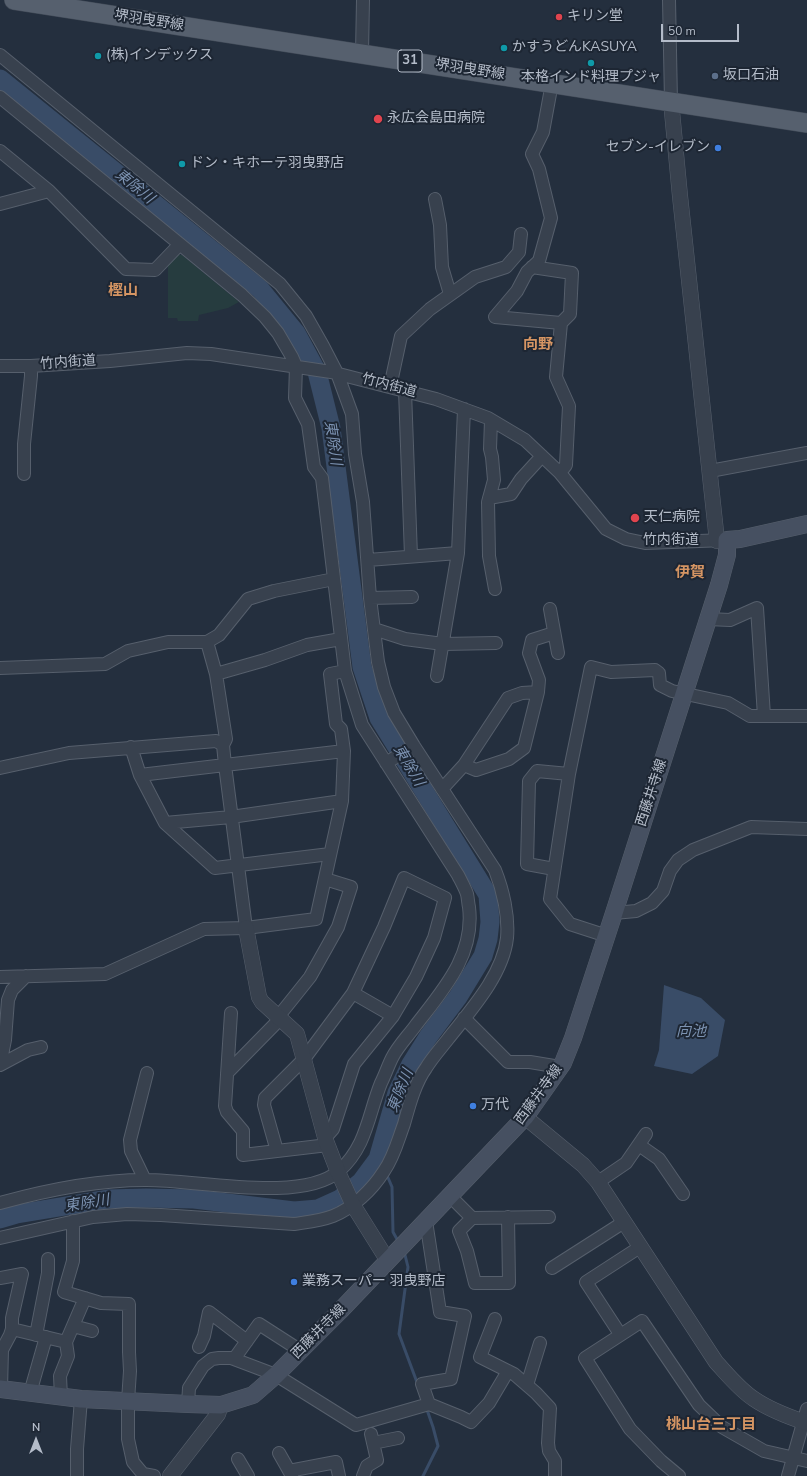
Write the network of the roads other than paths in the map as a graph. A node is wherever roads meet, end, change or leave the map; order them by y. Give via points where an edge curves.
1 (14, 0) edge
2 (363, 0) edge
3 (669, 0) edge
4 (362, 53) junction
5 (0, 55) edge
6 (552, 83) junction
7 (0, 97) edge
8 (671, 101) junction
9 (807, 123) edge
10 (0, 151) edge
11 (49, 191) junction
12 (435, 199) dead end
13 (0, 204) edge
14 (521, 234) dead end
15 (180, 244) junction
16 (532, 267) junction
17 (450, 294) junction
18 (561, 324) junction
19 (0, 366) edge
20 (31, 366) junction
21 (299, 367) junction
22 (334, 372) junction
23 (390, 387) junction
24 (405, 390) junction
25 (464, 408) junction
26 (492, 420) junction
27 (807, 453) edge
28 (542, 456) junction
29 (710, 471) junction
30 (560, 473) junction
31 (24, 474) dead end
32 (489, 498) junction
33 (807, 524) edge
34 (722, 541) junction
35 (458, 553) junction
36 (411, 556) junction
37 (368, 560) junction
38 (334, 579) junction
39 (496, 589) dead end
40 (412, 597) dead end
41 (370, 598) junction
42 (550, 609) dead end
43 (708, 619) junction
44 (374, 629) junction
45 (554, 633) junction
46 (341, 639) junction
47 (206, 642) junction
48 (496, 643) dead end
49 (443, 644) junction
50 (558, 653) dead end
51 (0, 668) edge
52 (345, 671) junction
53 (216, 674) junction
54 (437, 676) dead end
55 (538, 692) junction
56 (684, 693) junction
57 (764, 716) junction
58 (807, 716) edge
59 (223, 745) junction
60 (131, 747) junction
61 (411, 747) junction
62 (344, 750) junction
63 (388, 762) junction
64 (464, 764) junction
65 (225, 765) junction
66 (0, 768) edge
67 (569, 774) junction
68 (140, 775) junction
69 (442, 789) junction
70 (342, 801) junction
71 (231, 817) junction
72 (165, 823) junction
73 (807, 829) edge
74 (330, 854) junction
75 (237, 866) junction
76 (554, 869) junction
77 (325, 879) junction
78 (614, 913) junction
79 (246, 928) junction
80 (607, 936) junction
81 (26, 976) junction
82 (0, 977) edge
83 (353, 993) junction
84 (231, 1013) dead end
85 (393, 1016) junction
86 (279, 1018) junction
87 (464, 1018) junction
88 (41, 1048) dead end
89 (304, 1059) junction
90 (0, 1065) edge
91 (560, 1067) junction
92 (147, 1073) dead end
93 (227, 1073) junction
94 (525, 1117) junction
95 (646, 1134) dead end
96 (326, 1142) junction
97 (639, 1145) junction
98 (277, 1151) junction
99 (338, 1172) junction
100 (145, 1180) junction
101 (598, 1182) junction
102 (683, 1194) dead end
103 (450, 1196) junction
104 (0, 1203) edge
105 (353, 1205) junction
106 (508, 1217) junction
107 (549, 1217) dead end
108 (472, 1218) junction
109 (73, 1221) junction
110 (426, 1221) junction
111 (624, 1222) junction
112 (0, 1238) edge
113 (640, 1247) junction
114 (397, 1252) junction
115 (48, 1259) dead end
116 (552, 1268) dead end
117 (0, 1278) edge
118 (86, 1298) junction
119 (495, 1319) dead end
120 (73, 1326) junction
121 (12, 1329) junction
122 (92, 1331) dead end
123 (620, 1334) junction
124 (41, 1336) junction
125 (247, 1341) junction
126 (66, 1342) junction
127 (540, 1343) dead end
128 (199, 1347) dead end
129 (300, 1351) junction
130 (234, 1359) junction
131 (508, 1371) junction
132 (276, 1375) junction
133 (527, 1385) junction
134 (0, 1389) edge
135 (30, 1393) junction
136 (61, 1397) junction
137 (81, 1399) junction
138 (128, 1401) junction
139 (188, 1404) junction
140 (221, 1404) junction
141 (429, 1404) junction
142 (806, 1418) edge
143 (398, 1438) dead end
144 (279, 1453) dead end
145 (793, 1458) junction
146 (238, 1459) dead end
147 (807, 1462) edge
148 (291, 1473) edge
149 (147, 1475) edge
150 (77, 1476) edge
151 (170, 1476) edge
152 (248, 1476) edge
153 (339, 1476) edge
154 (363, 1476) edge
155 (555, 1476) edge
156 (679, 1476) edge
157 (788, 1476) edge

1 - 4 main road, 堺羽曳野線 / 31
2 - 4 street
3 - 8 street
4 - 6 main road, 堺羽曳野線 / 31
5 - 22 street via 280,284 306,316
6 - 8 main road, 堺羽曳野線 / 31
6 - 16 street via 543,132 532,154 539,169 551,218 540,261
7 - 15 street
8 - 9 main road, 堺羽曳野線 / 31
8 - 29 street
10 - 11 street
11 - 13 street
11 - 15 street via 126,269 155,270
12 - 17 street via 440,225 442,267
14 - 17 street via 519,252 506,266 475,277
15 - 21 street via 265,317
16 - 18 street via 572,273 570,314
16 - 18 street via 517,291 495,317
17 - 23 street via 401,336
18 - 30 street via 556,377 569,406 566,465
19 - 20 street, 竹内街道
20 - 21 street, 竹内街道 via 188,353
20 - 31 street
21 - 22 street, 竹内街道
21 - 38 street via 295,398 308,424 314,467 322,478
22 - 23 street, 竹内街道
22 - 37 street via 352,414
23 - 24 street, 竹内街道
24 - 25 street, 竹内街道
24 - 36 street
25 - 26 street, 竹内街道
25 - 35 street
26 - 28 street, 竹内街道 via 525,440
26 - 32 street via 490,448 494,480
27 - 29 street
28 - 30 street, 竹内街道
28 - 32 street via 511,494
29 - 34 street
30 - 34 street, 竹内街道 via 606,529 626,539 645,543
32 - 39 street via 489,556
33 - 34 main road
34 - 43 main road, 西藤井寺線 via 727,555
35 - 36 street
35 - 49 street
36 - 37 street
37 - 41 street
38 - 46 street
38 - 47 street via 248,599 219,635
40 - 41 street
41 - 44 street
42 - 45 street
43 - 56 main road, 西藤井寺線
43 - 57 street via 730,620 757,608
44 - 49 street via 405,639
44 - 61 street via 384,688
45 - 50 street
45 - 55 street via 532,640 529,653 539,680
46 - 52 street
46 - 53 street via 307,645
47 - 51 street via 168,642 128,651 104,664
47 - 53 street
48 - 49 street
49 - 54 street
52 - 62 street via 330,674 336,724 342,729
52 - 63 street via 362,725
53 - 59 street via 226,739
55 - 64 street via 522,693 508,698
55 - 64 street via 524,748 509,759 476,770
56 - 57 street via 728,703 750,716
56 - 67 street via 660,685 659,673 655,670 611,672 591,667
56 - 78 main road, 西藤井寺線
57 - 58 street
59 - 60 street via 216,741
59 - 65 street
60 - 66 street via 69,753
60 - 68 street
61 - 63 street
61 - 69 street
62 - 65 street
62 - 70 street
63 - 99 street via 458,875 467,895 470,930 460,962 392,1058 361,1144
64 - 69 street
65 - 68 street
65 - 71 street
67 - 76 street
67 - 76 street via 538,771 529,781 527,864
68 - 72 street
69 - 87 street via 495,870 502,887 505,905 506,938 501,961
70 - 71 street
70 - 74 street
71 - 72 street
71 - 75 street
72 - 75 street via 215,868
73 - 78 street via 751,826 693,850 678,860 670,871 663,891 652,903 636,911
74 - 75 street
74 - 77 street
75 - 79 street
76 - 80 street via 550,899 570,924
77 - 79 street via 316,919
77 - 86 street via 351,887 338,928 310,977
78 - 80 main road, 西藤井寺線
79 - 81 street via 204,929 105,974
79 - 86 street via 259,997
80 - 91 main road, 西藤井寺線 via 573,1038
81 - 82 street
81 - 90 street via 12,990 8,1000
83 - 85 street
83 - 85 street via 404,878 445,898 434,938 416,977
83 - 89 street
84 - 93 street
85 - 96 street via 354,1064 333,1129
86 - 89 street via 297,1034
86 - 93 street
87 - 91 street via 508,1062 530,1062
87 - 105 street via 425,1068 412,1098 396,1149 384,1171
88 - 90 street via 28,1050
89 - 96 street
89 - 98 street via 265,1098 264,1105
91 - 94 main road, 西藤井寺線
92 - 100 street via 130,1140 131,1151
93 - 98 street via 225,1106 243,1131 244,1155
94 - 101 street via 583,1164
94 - 103 main road, 西藤井寺線
95 - 97 street
96 - 98 street
96 - 99 street
97 - 101 street via 626,1163
97 - 102 street via 659,1159
99 - 100 street via 320,1181 295,1187 242,1187
99 - 105 street
100 - 104 street via 95,1183
101 - 111 street
103 - 108 street
103 - 110 main road, 西藤井寺線
105 - 109 street via 333,1216 294,1224 148,1214 93,1217
105 - 114 street
106 - 107 street
106 - 108 street
106 - 108 street via 509,1283 475,1284 459,1231
109 - 112 street
109 - 118 street via 73,1261 64,1292
110 - 114 main road, 西藤井寺線
110 - 141 street via 440,1312 465,1316 451,1379 422,1384
111 - 113 street
111 - 116 street
113 - 123 street via 586,1282
113 - 142 street via 716,1362 735,1382 760,1402 780,1413
114 - 129 main road, 西藤井寺線
115 - 124 street
117 - 121 street via 22,1274
118 - 120 street
118 - 138 street via 130,1304
119 - 131 street via 480,1357
120 - 122 street
120 - 126 street
121 - 124 street
121 - 134 street via 2,1350
123 - 145 street via 642,1321 699,1405 722,1426 764,1451
123 - 156 street via 585,1358 630,1430
124 - 126 street
124 - 135 street
125 - 128 street via 208,1312 204,1336
125 - 129 street via 259,1324
125 - 130 street
126 - 136 street via 68,1356 60,1376
127 - 133 street
129 - 132 main road, 西藤井寺線
130 - 132 street
130 - 139 street via 212,1359 203,1366 189,1388
131 - 133 street
131 - 141 street via 489,1403 471,1422
132 - 140 main road, 西藤井寺線 via 253,1395
132 - 141 street via 356,1425
133 - 155 street via 550,1408 548,1443 555,1461
134 - 135 main road, 西藤井寺線
135 - 136 main road, 西藤井寺線
136 - 137 main road, 西藤井寺線
137 - 138 main road, 西藤井寺線
137 - 150 street
138 - 139 main road, 西藤井寺線
138 - 149 street via 128,1440 133,1462
139 - 140 main road, 西藤井寺線
140 - 151 street via 218,1414
142 - 145 street
143 - 154 street via 372,1439 377,1460 367,1466
144 - 148 street
145 - 147 street
145 - 157 street
146 - 152 street
148 - 153 street via 336,1462

